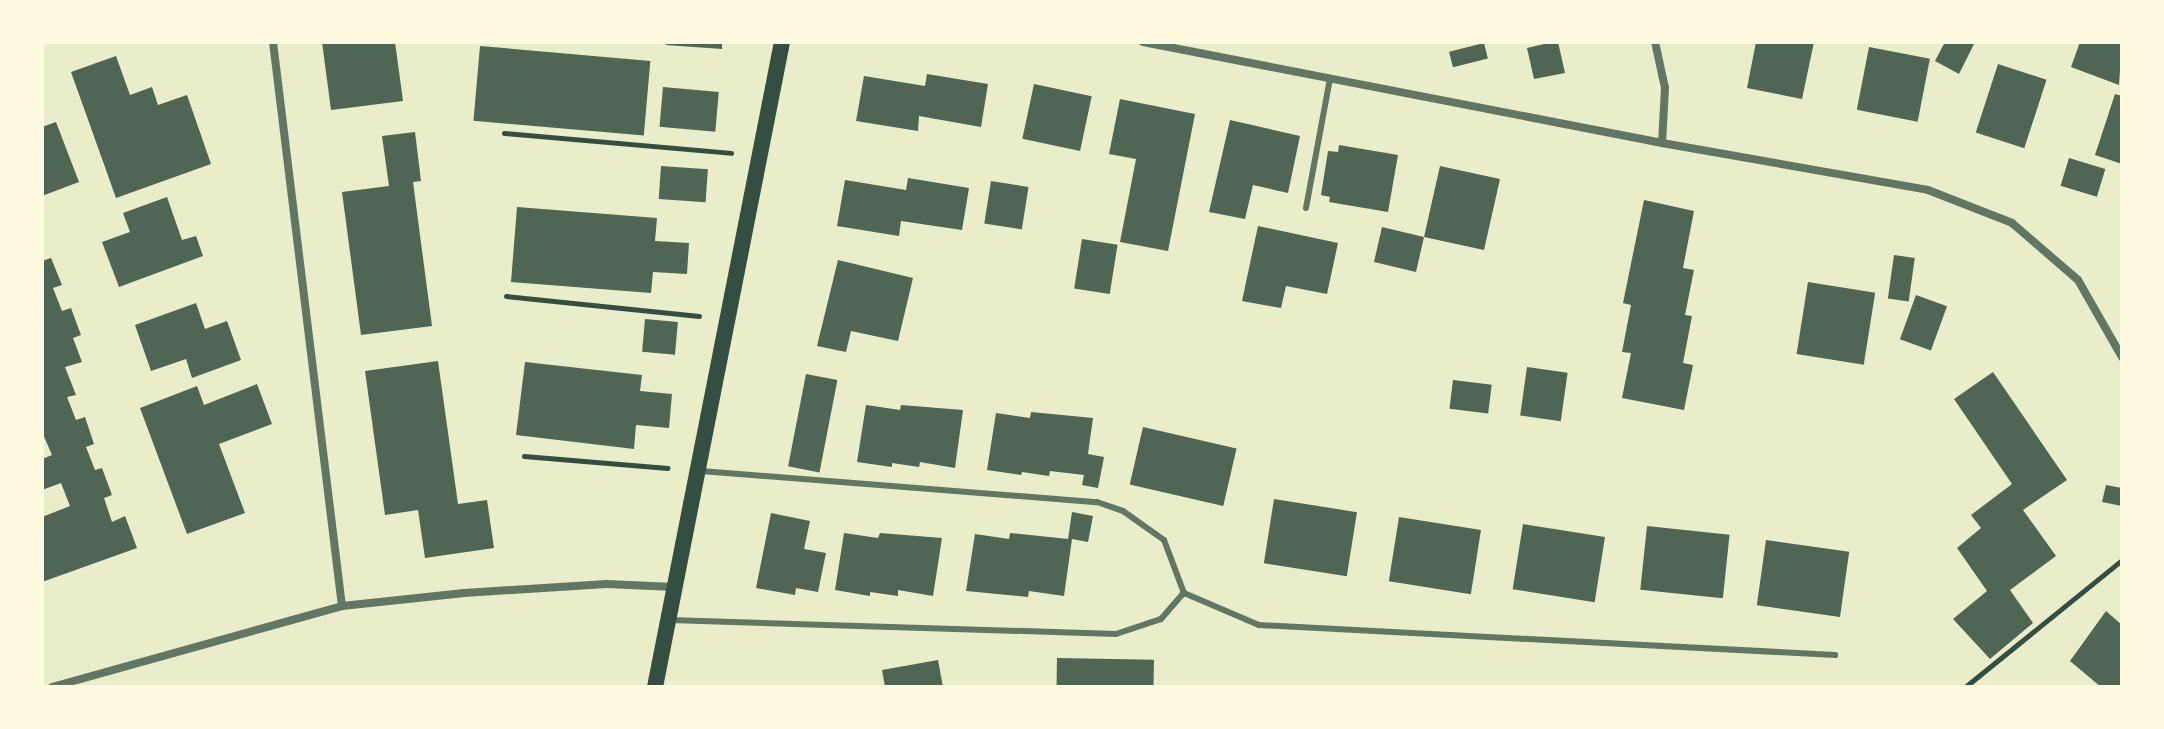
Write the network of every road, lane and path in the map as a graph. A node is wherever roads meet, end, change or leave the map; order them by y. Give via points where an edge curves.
1 (273, 42) edge
2 (782, 42) edge
3 (1143, 42) edge
4 (1655, 42) edge
5 (1330, 79) junction
6 (504, 133) dead end
7 (1662, 143) junction
8 (759, 155) junction
9 (1306, 208) dead end
10 (506, 296) dead end
11 (727, 318) junction
12 (2122, 357) edge
13 (524, 456) dead end
14 (697, 471) junction
15 (2122, 560) edge
16 (674, 587) junction
17 (1184, 593) junction
18 (342, 606) junction
19 (667, 620) junction
20 (1835, 655) dead end
21 (52, 687) edge
22 (655, 687) edge
23 (1965, 687) edge

1 - 18 street
2 - 8 main road
3 - 5 street
4 - 7 street via 1665,88
5 - 7 street
5 - 9 lane
6 - 8 path
7 - 12 street via 1928,190 2012,223 2078,280
8 - 11 main road
10 - 11 path
11 - 14 main road
13 - 14 path
14 - 16 main road
14 - 17 lane via 1097,502 1123,511 1164,540
15 - 23 path
16 - 18 street via 607,584
16 - 19 main road
17 - 19 lane via 1161,619 1116,634
17 - 20 lane via 1259,625
18 - 21 street
19 - 22 main road

